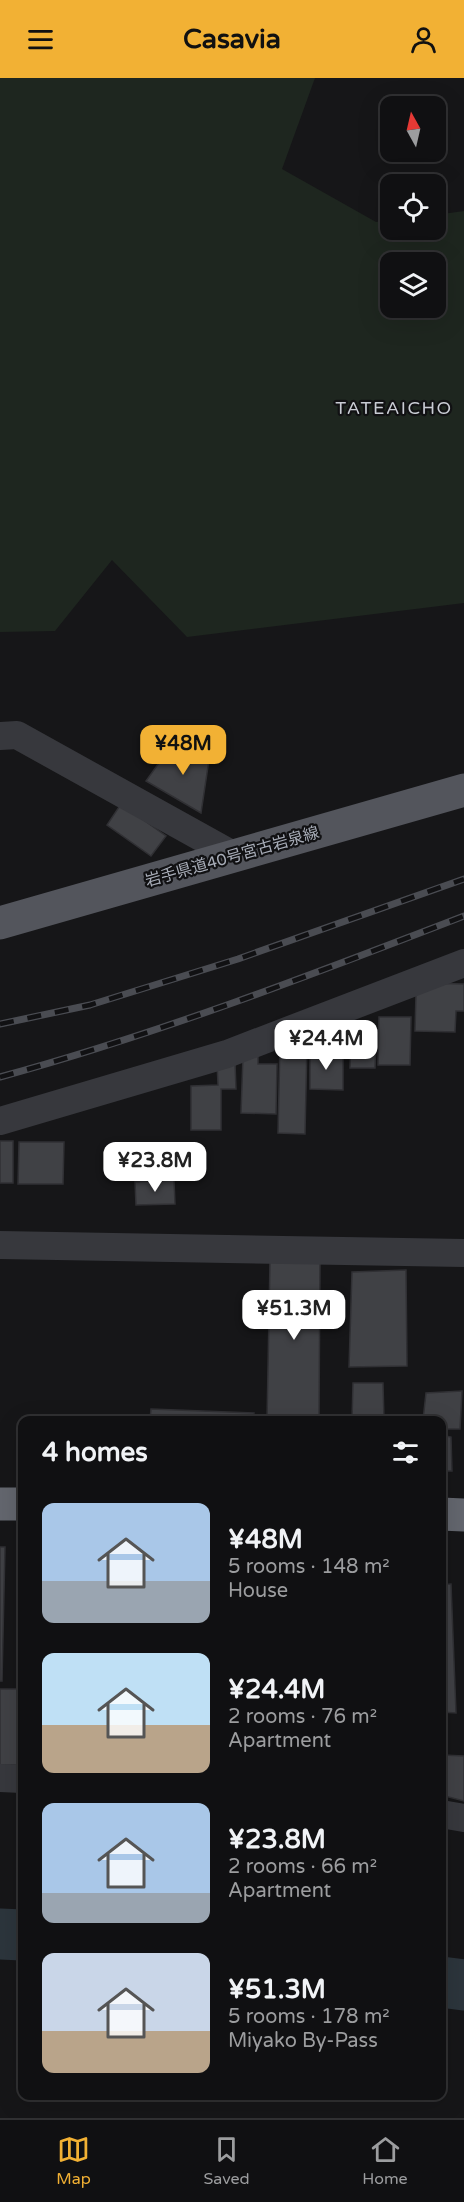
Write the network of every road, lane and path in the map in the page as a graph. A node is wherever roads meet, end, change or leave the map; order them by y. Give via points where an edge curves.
1 (0, 736) edge
2 (464, 790) edge
3 (233, 855) junction
4 (0, 923) edge
5 (464, 963) edge
6 (0, 1121) edge
7 (0, 1245) edge
8 (464, 1253) edge
9 (0, 1504) edge
10 (18, 1504) edge
11 (446, 1514) edge
12 (464, 1515) edge
13 (0, 1778) edge
14 (18, 1779) edge
15 (446, 1815) edge
16 (464, 1818) edge

1 - 3 street via 17,735
2 - 3 main road, 岩手県道40号宮古岩泉線
3 - 4 main road, 岩手県道40号宮古岩泉線
5 - 6 street via 227,1054
7 - 8 street
9 - 10 highway
11 - 12 highway
13 - 14 street
15 - 16 street

